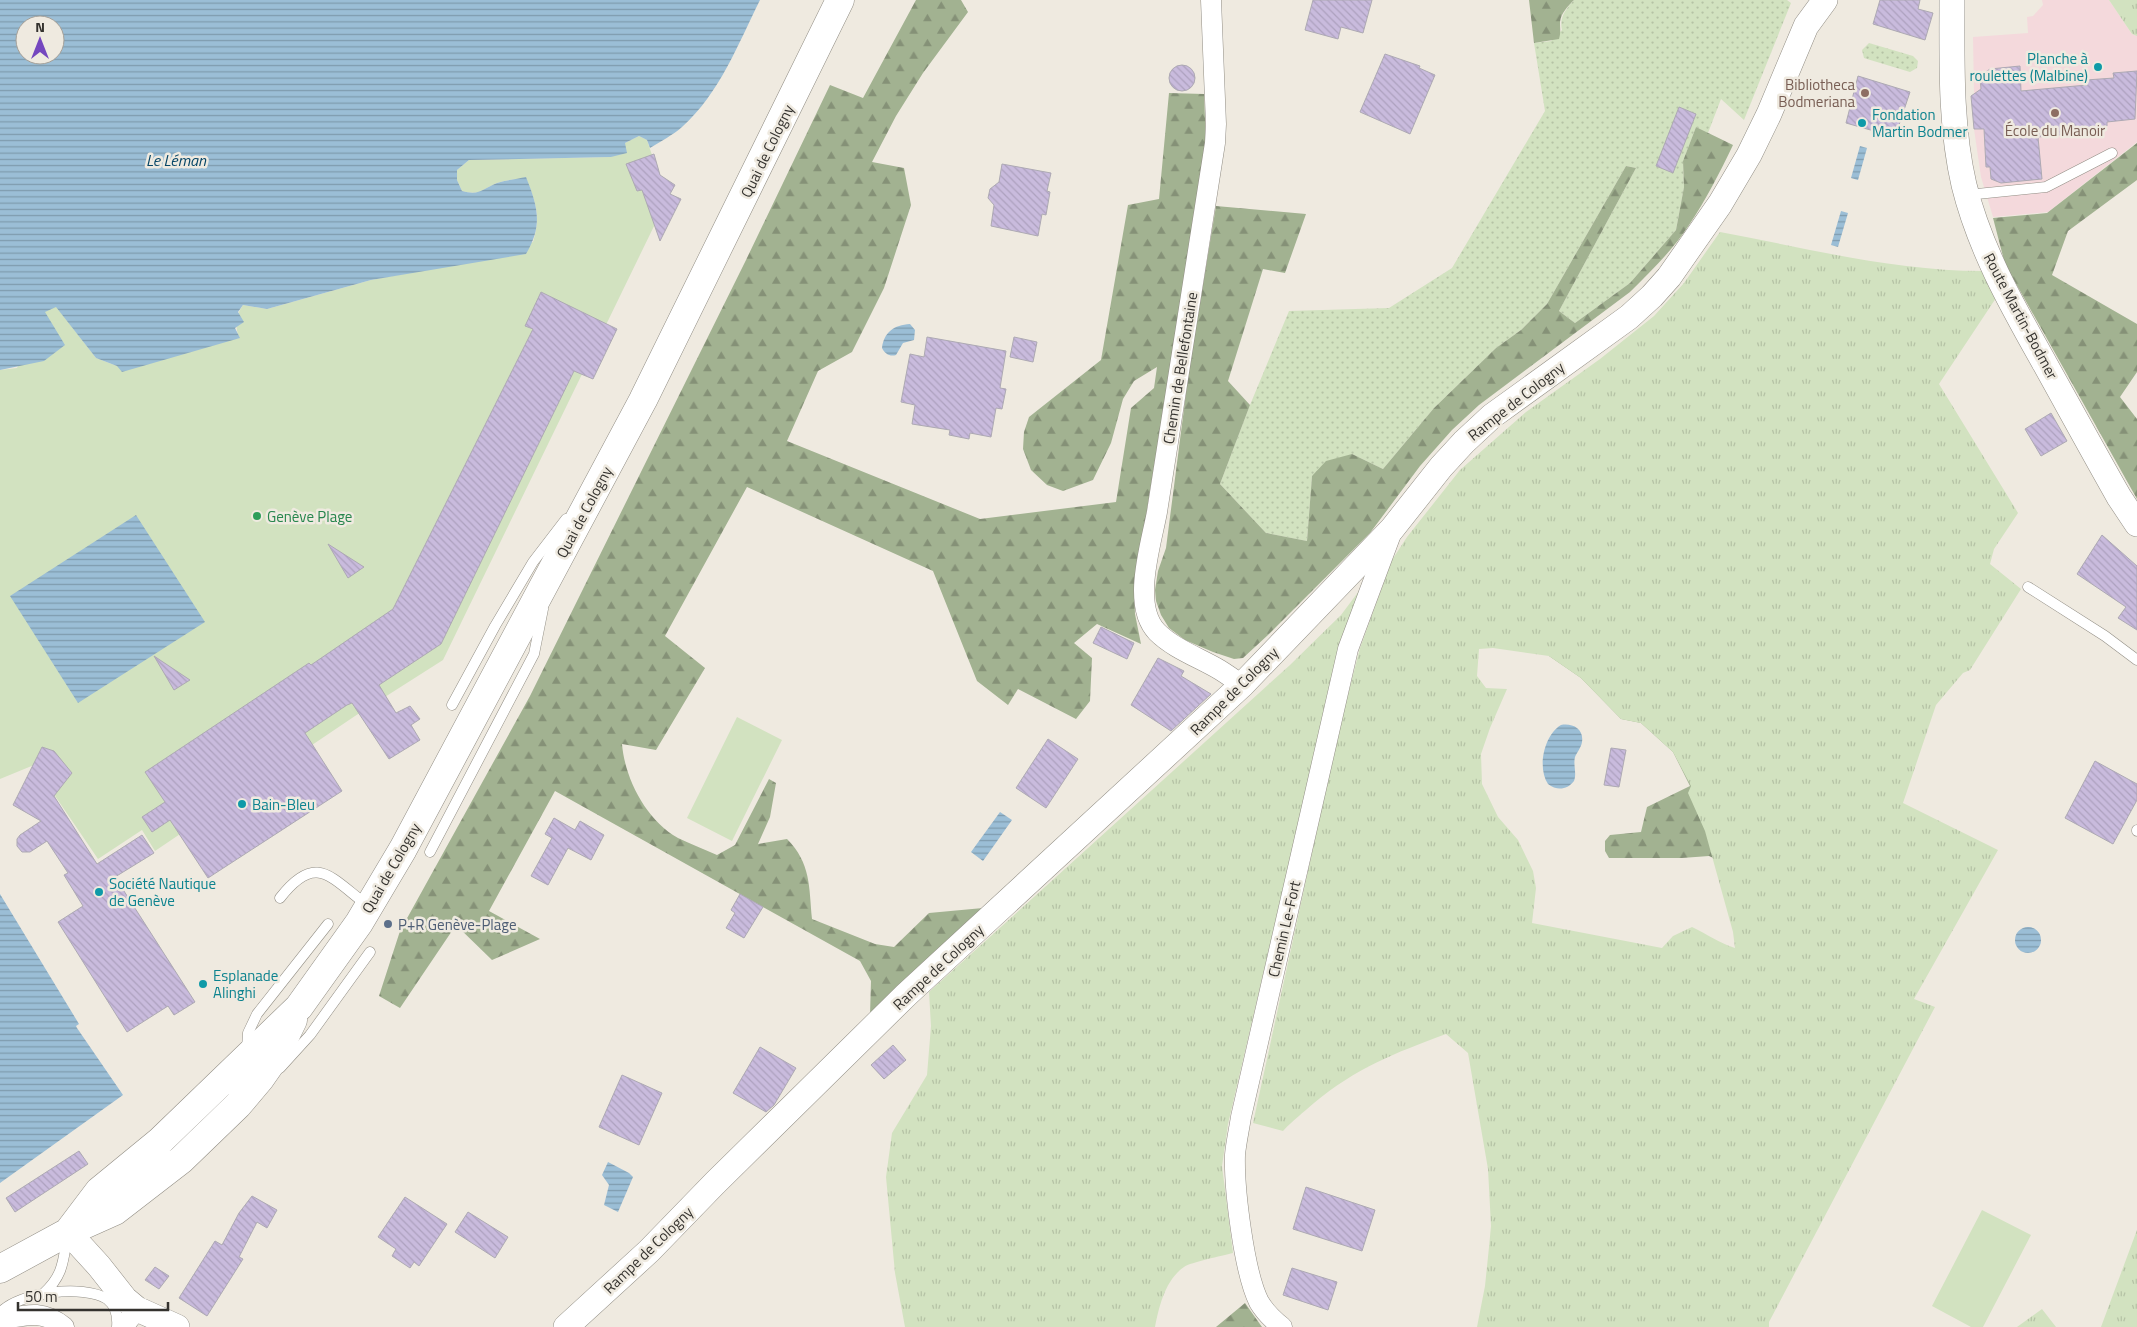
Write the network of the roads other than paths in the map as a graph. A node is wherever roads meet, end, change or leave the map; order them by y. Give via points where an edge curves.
1 (840, 0) edge
2 (1211, 0) edge
3 (1825, 0) edge
4 (1952, 0) edge
5 (2112, 152) dead end
6 (1967, 195) junction
7 (612, 458) junction
8 (2137, 524) edge
9 (1392, 530) junction
10 (550, 576) junction
11 (2028, 587) dead end
12 (2137, 660) edge
13 (1242, 685) junction
14 (452, 705) dead end
15 (430, 852) dead end
16 (280, 898) dead end
17 (370, 908) junction
18 (328, 924) dead end
19 (370, 952) dead end
20 (299, 1007) junction
21 (246, 1056) junction
22 (238, 1105) junction
23 (68, 1232) junction
24 (0, 1269) edge
25 (43, 1294) junction
26 (0, 1313) edge
27 (130, 1318) edge
28 (0, 1320) edge
29 (64, 1327) edge
30 (117, 1327) edge
31 (177, 1327) edge
32 (566, 1327) edge
33 (1282, 1327) edge

1 - 7 main road, Quai de Cologny via 648,392
2 - 13 street, Chemin de Bellefontaine via 1215,143 1144,597 1147,614 1157,632
3 - 9 street, Rampe de Cologny via 1802,35 1770,114 1749,155 1720,204 1669,277 1629,317 1492,416 1471,435 1441,467
4 - 6 street, Route Martin-Bodmer via 1955,122
5 - 6 lane via 2046,187
6 - 8 street, Route Martin-Bodmer via 1992,266
7 - 10 main road, Quai de Cologny
7 - 14 lane via 533,562
9 - 13 street, Rampe de Cologny
9 - 33 street, Chemin Le-Fort via 1348,649 1235,1155 1239,1213 1252,1281 1259,1302
10 - 15 lane via 534,654
10 - 17 main road, Quai de Cologny
11 - 12 lane
13 - 32 street, Rampe de Cologny via 906,995 649,1251
16 - 17 lane via 298,877 319,872
17 - 20 main road, Quai de Cologny
18 - 21 lane via 257,1014 248,1033
19 - 22 lane via 298,1050
20 - 21 main road, Quai de Cologny
20 - 22 main road, Quai de Cologny via 274,1059
21 - 23 main road, Quai de Cologny via 160,1141 99,1191
22 - 23 main road, Quai de Cologny via 181,1160 116,1211
23 - 24 main road
23 - 25 lane via 59,1276
23 - 27 street via 99,1266
25 - 26 lane via 17,1301
25 - 30 lane via 98,1294 113,1306
27 - 31 street
28 - 29 street via 45,1316

